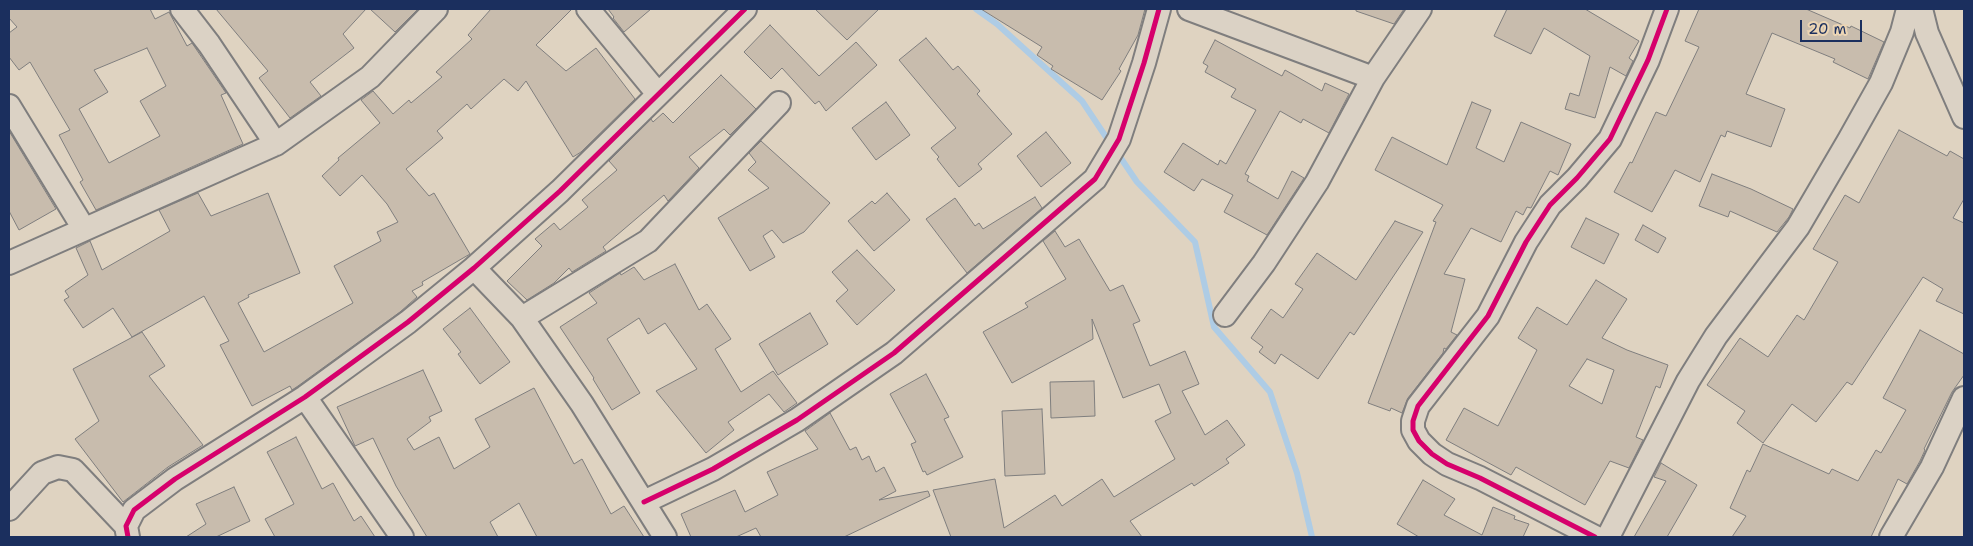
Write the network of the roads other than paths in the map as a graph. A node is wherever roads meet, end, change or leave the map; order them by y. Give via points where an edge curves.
1 (182, 9) edge
2 (436, 9) edge
3 (588, 9) edge
4 (745, 9) edge
5 (1159, 9) edge
6 (1189, 9) edge
7 (1420, 9) edge
8 (1667, 9) edge
9 (1908, 9) edge
10 (1921, 9) edge
11 (1373, 78) junction
12 (658, 94) junction
13 (779, 103) dead end
14 (9, 106) edge
15 (1964, 117) edge
16 (276, 144) junction
17 (84, 229) junction
18 (9, 263) edge
19 (474, 268) junction
20 (1225, 315) dead end
21 (522, 318) junction
22 (305, 396) junction
23 (1964, 398) edge
24 (644, 502) junction
25 (9, 510) edge
26 (127, 532) edge
27 (402, 537) edge
28 (665, 537) edge
29 (1595, 537) edge
30 (1608, 537) edge
31 (1892, 537) edge

1 - 16 street
2 - 16 street via 370,77
3 - 12 street
4 - 12 street
5 - 24 street via 1119,139 1095,179 894,353 797,420 713,469
6 - 11 street
7 - 11 street
8 - 29 street via 1648,60 1610,139 1578,178 1550,204 1526,242 1488,316 1418,406 1413,421 1413,430 1419,440 1447,464
9 - 30 street via 1882,83 1798,227 1716,336 1688,381
10 - 15 street via 1927,32
11 - 20 street via 1317,182
12 - 19 street via 560,191
13 - 21 street via 648,241
14 - 17 street
16 - 17 street
17 - 18 street
19 - 21 street
19 - 22 street via 408,322
21 - 24 street
22 - 26 street via 174,479 134,510
22 - 27 street
23 - 31 street via 1932,467
24 - 28 street
25 - 26 street via 42,473 58,467 73,470

